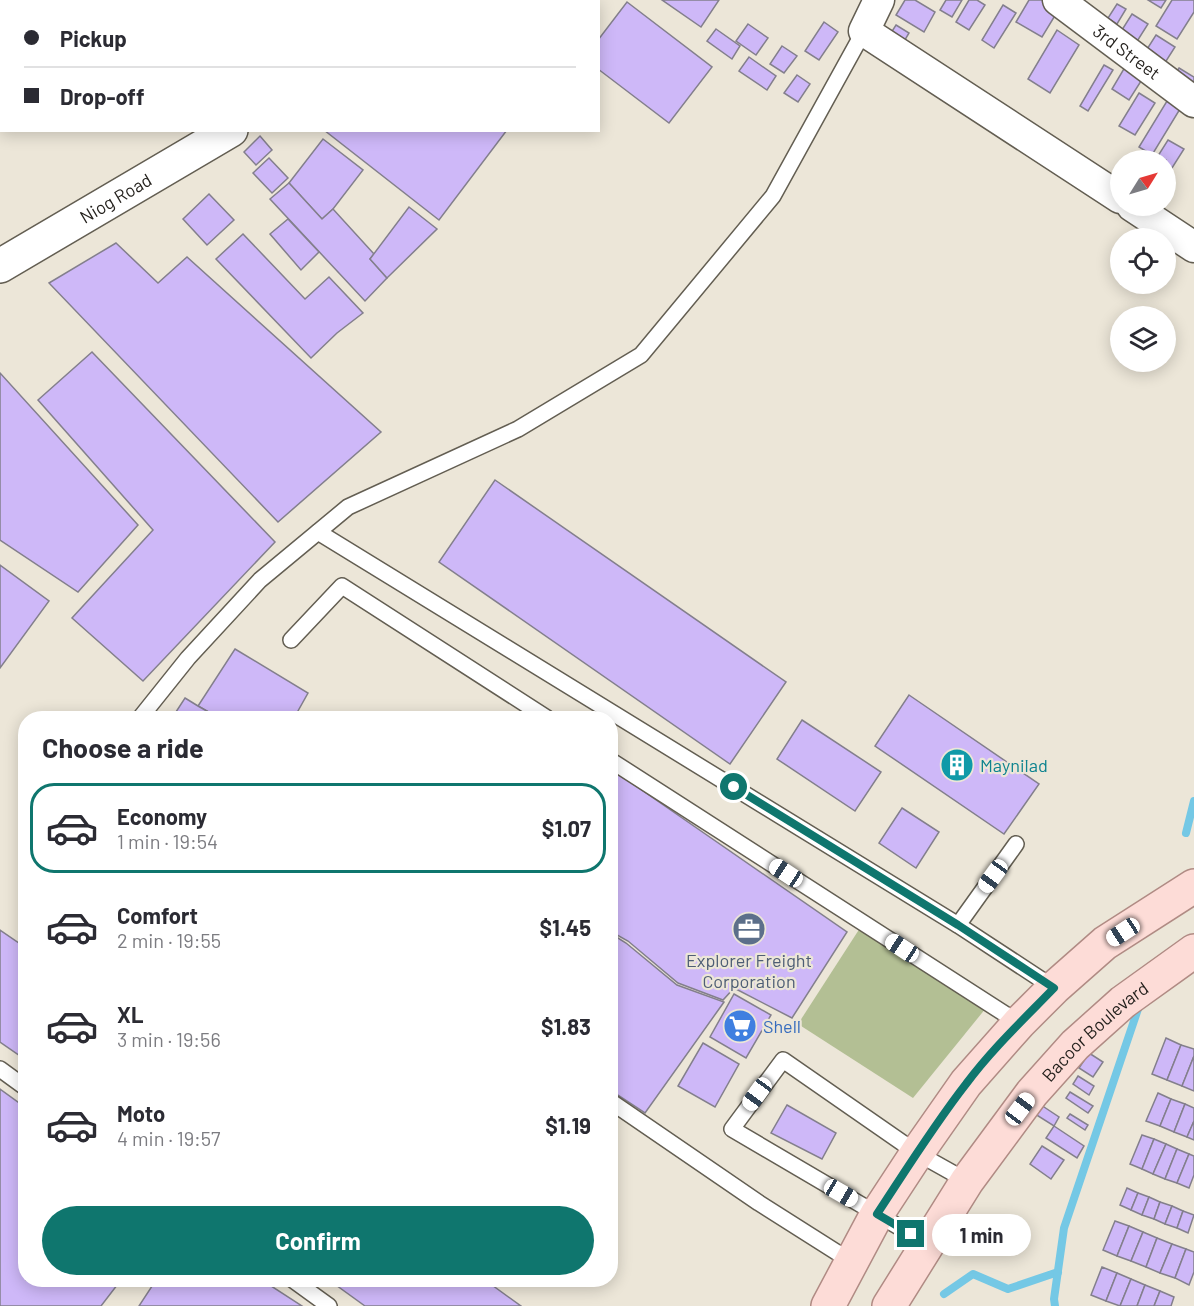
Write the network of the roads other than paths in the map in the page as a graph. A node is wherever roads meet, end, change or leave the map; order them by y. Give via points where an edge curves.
1 (879, 0) edge
2 (1058, 0) edge
3 (864, 31) junction
4 (1194, 102) edge
5 (228, 132) edge
6 (1110, 191) edge
7 (1147, 216) edge
8 (1194, 247) edge
9 (0, 266) edge
10 (318, 532) junction
11 (291, 640) dead end
12 (146, 711) edge
13 (536, 711) edge
14 (610, 711) edge
15 (618, 716) edge
16 (618, 764) edge
17 (1016, 844) dead end
18 (1194, 886) edge
19 (958, 925) junction
20 (1194, 951) edge
21 (1054, 988) junction
22 (1019, 1023) junction
23 (0, 1069) edge
24 (18, 1082) edge
25 (618, 1106) edge
26 (917, 1153) junction
27 (967, 1181) junction
28 (877, 1214) junction
29 (928, 1244) junction
30 (852, 1262) junction
31 (302, 1287) edge
32 (329, 1306) edge
33 (828, 1306) edge
34 (889, 1306) edge

1 - 3 street
2 - 4 street, 3rd Street
3 - 6 street
3 - 10 lane via 773,196 641,355 518,429 348,507
5 - 9 street, Niog Road
7 - 8 street
10 - 12 lane via 260,580
10 - 14 lane
11 - 13 lane via 342,586
15 - 19 lane
16 - 22 lane
17 - 19 lane
18 - 21 main road via 1105,943
19 - 21 lane
20 - 27 main road, Bacoor Boulevard via 1123,1002 1075,1045 1032,1094
21 - 22 main road
22 - 26 main road via 966,1083
23 - 24 lane
25 - 30 lane
26 - 27 lane
26 - 28 main road
26 - 28 lane via 783,1060 732,1129
27 - 29 main road, Bacoor Boulevard
28 - 29 lane
28 - 30 main road
29 - 34 main road, Bacoor Boulevard
30 - 33 main road
31 - 32 lane

